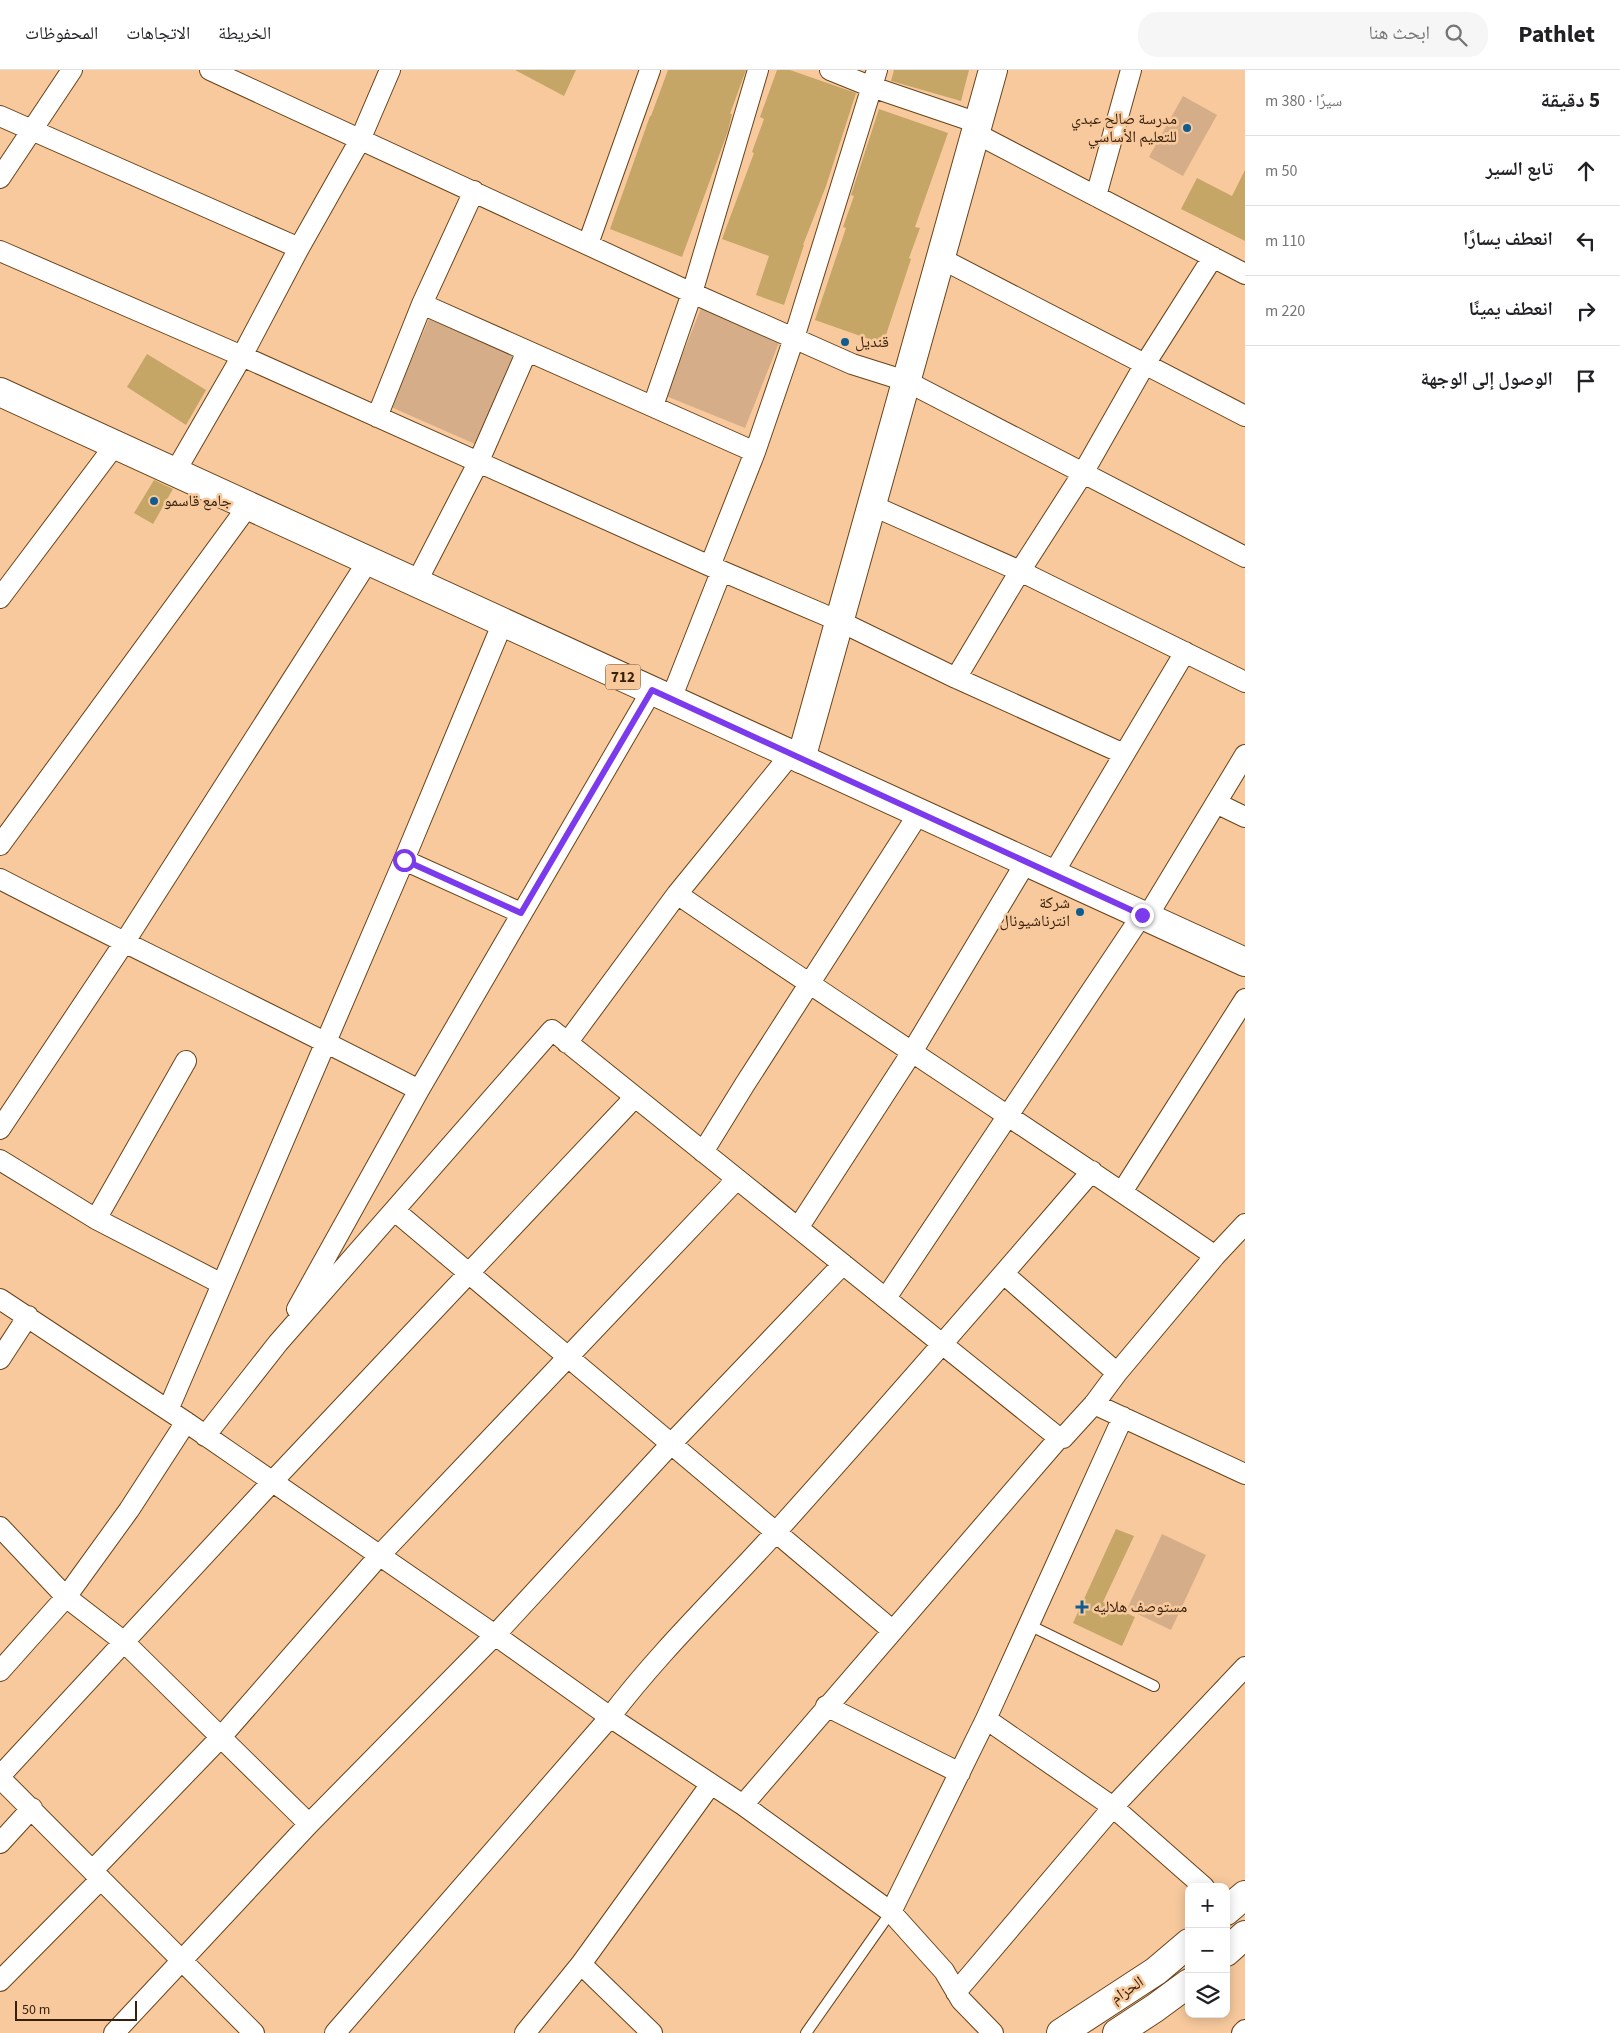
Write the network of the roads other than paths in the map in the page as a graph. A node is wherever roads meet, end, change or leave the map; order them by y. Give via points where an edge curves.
1 (72, 70) edge
2 (210, 70) edge
3 (390, 70) edge
4 (650, 70) edge
5 (758, 70) edge
6 (830, 70) edge
7 (993, 70) edge
8 (1131, 70) edge
9 (874, 78) edge
10 (0, 116) edge
11 (976, 128) junction
12 (30, 130) junction
13 (360, 140) junction
14 (0, 178) edge
15 (474, 191) junction
16 (1096, 196) junction
17 (588, 244) junction
18 (299, 248) junction
19 (0, 251) edge
20 (1213, 257) junction
21 (940, 258) junction
22 (1245, 274) edge
23 (692, 293) junction
24 (422, 304) junction
25 (794, 338) junction
26 (527, 351) junction
27 (242, 356) junction
28 (1145, 364) junction
29 (906, 381) junction
30 (0, 392) edge
31 (652, 406) junction
32 (1245, 416) edge
33 (377, 417) junction
34 (115, 445) junction
35 (755, 452) junction
36 (478, 463) junction
37 (175, 472) junction
38 (1083, 473) junction
39 (872, 505) junction
40 (248, 506) junction
41 (1245, 558) edge
42 (368, 561) junction
43 (716, 569) junction
44 (1020, 570) junction
45 (416, 582) junction
46 (0, 598) edge
47 (839, 621) junction
48 (503, 622) junction
49 (1185, 652) junction
50 (956, 678) junction
51 (1245, 682) edge
52 (661, 695) junction
53 (1124, 754) junction
54 (1245, 755) edge
55 (796, 756) junction
56 (1216, 803) junction
57 (919, 813) junction
58 (1245, 817) edge
59 (0, 845) edge
60 (404, 860) junction
61 (1026, 862) junction
62 (1053, 874) junction
63 (0, 879) edge
64 (677, 894) junction
65 (521, 913) junction
66 (1145, 916) junction
67 (124, 943) junction
68 (1245, 962) edge
69 (810, 985) junction
70 (1245, 998) edge
71 (326, 1042) junction
72 (567, 1043) junction
73 (912, 1052) junction
74 (186, 1061) dead end
75 (419, 1090) junction
76 (635, 1097) junction
77 (1007, 1114) junction
78 (0, 1129) edge
79 (704, 1152) junction
80 (0, 1160) edge
81 (1092, 1171) junction
82 (737, 1179) junction
83 (1122, 1192) junction
84 (396, 1211) junction
85 (96, 1219) junction
86 (798, 1228) junction
87 (1241, 1234) edge
88 (1215, 1256) junction
89 (843, 1264) junction
90 (468, 1272) junction
91 (1004, 1274) junction
92 (222, 1284) junction
93 (886, 1298) junction
94 (0, 1299) edge
95 (28, 1316) junction
96 (278, 1343) junction
97 (943, 1344) junction
98 (567, 1356) junction
99 (0, 1359) edge
100 (1117, 1373) junction
101 (1094, 1404) junction
102 (168, 1410) junction
103 (1122, 1417) junction
104 (186, 1422) junction
105 (205, 1436) junction
106 (1059, 1438) junction
107 (671, 1444) junction
108 (1243, 1468) edge
109 (272, 1483) junction
110 (0, 1526) edge
111 (776, 1532) junction
112 (379, 1556) junction
113 (66, 1597) junction
114 (1029, 1625) junction
115 (893, 1632) junction
116 (495, 1635) junction
117 (123, 1641) junction
118 (1245, 1667) edge
119 (0, 1671) edge
120 (1154, 1686) dead end
121 (826, 1706) junction
122 (610, 1717) junction
123 (986, 1719) junction
124 (221, 1737) junction
125 (960, 1772) junction
126 (0, 1777) edge
127 (711, 1784) junction
128 (743, 1805) junction
129 (1113, 1807) junction
130 (32, 1808) junction
131 (309, 1824) junction
132 (0, 1843) edge
133 (97, 1875) junction
134 (1199, 1883) edge
135 (891, 1912) junction
136 (1245, 1935) edge
137 (1185, 1946) edge
138 (1230, 1948) edge
139 (181, 1960) junction
140 (581, 1964) junction
141 (0, 1981) edge
142 (1185, 1985) edge
143 (956, 1992) junction
144 (1245, 2030) edge
145 (114, 2033) edge
146 (254, 2033) edge
147 (335, 2033) edge
148 (525, 2033) edge
149 (652, 2033) edge
150 (806, 2033) edge
151 (992, 2033) edge
152 (1061, 2033) edge
153 (1117, 2033) edge
154 (1242, 2033) edge

1 - 12 street
2 - 13 street
3 - 13 street
4 - 17 street
5 - 23 street
6 - 9 street
7 - 11 main road
8 - 16 street
9 - 11 street
9 - 25 street
10 - 12 street
11 - 16 street
11 - 21 main road
12 - 14 street
12 - 18 street
13 - 15 street
13 - 18 street
15 - 17 street
15 - 24 street
16 - 20 street
17 - 23 street
18 - 27 street
19 - 27 street
20 - 22 street
20 - 28 street
21 - 28 street
21 - 29 main road
23 - 25 street
23 - 31 street
24 - 26 street
24 - 33 street
25 - 29 street via 852,364
25 - 35 street
26 - 31 street
26 - 36 street
27 - 33 street
27 - 37 street
28 - 32 street
28 - 38 street
29 - 38 street
29 - 39 main road
30 - 34 main road, 712
31 - 35 street
33 - 36 street
34 - 37 main road, 712
34 - 46 street
35 - 43 street
36 - 43 street
36 - 45 street
37 - 40 main road, 712
38 - 41 street
38 - 44 street
39 - 44 street
39 - 47 main road
40 - 42 main road, 712
40 - 59 street
42 - 45 main road, 712
42 - 67 street
43 - 47 street
43 - 52 street
44 - 49 street
44 - 50 street
45 - 48 main road, 712
47 - 50 street
47 - 55 main road
48 - 52 main road, 712
48 - 60 street
49 - 51 street
49 - 53 street
50 - 53 street
52 - 55 main road, 712
52 - 65 street
53 - 62 street
54 - 56 street
55 - 57 main road, 712
55 - 64 street
56 - 58 street
56 - 66 street
57 - 61 main road, 712
57 - 69 street
60 - 65 street
60 - 71 street
61 - 62 main road, 712
61 - 73 street
62 - 66 main road, 712
63 - 67 street
64 - 69 street
64 - 72 street
65 - 75 street
66 - 68 main road, 712
66 - 77 street
67 - 71 street
67 - 78 street
69 - 73 street
69 - 79 street
70 - 83 street
71 - 75 street
71 - 92 street
72 - 76 street
72 - 84 street via 552,1030
73 - 77 street
73 - 86 street
74 - 85 street
75 - 96 street
76 - 79 street
76 - 90 street
77 - 81 street
77 - 93 street
79 - 82 street
80 - 85 street
81 - 83 street
81 - 91 street
82 - 86 street
82 - 98 street
83 - 88 street
84 - 90 street
84 - 96 street
85 - 92 street
86 - 89 street
87 - 88 street
88 - 100 street
89 - 93 street
89 - 107 street
90 - 98 street
90 - 109 street
91 - 97 street
91 - 100 street
92 - 102 street
93 - 97 street
94 - 95 street
95 - 99 street
95 - 102 street
96 - 105 street
97 - 106 street
97 - 111 street
98 - 107 street
98 - 112 street
100 - 101 street
101 - 103 street
101 - 106 street via 1063,1438
102 - 104 street
103 - 108 street
103 - 114 street
104 - 105 street
104 - 113 street via 129,1510
105 - 109 street
106 - 115 street
107 - 111 street
107 - 116 street
109 - 112 street
109 - 117 street
110 - 113 street
111 - 115 street
111 - 122 street via 637,1682
112 - 116 street
112 - 124 street
113 - 117 street
113 - 119 street
114 - 120 lane
114 - 123 street
115 - 121 street
116 - 122 street
116 - 131 street
117 - 124 street
117 - 126 street
118 - 129 street
121 - 125 street
121 - 128 street
122 - 127 street
122 - 147 street
123 - 125 street
123 - 129 street
124 - 131 street
124 - 133 street
125 - 135 street
126 - 130 street
127 - 128 street
127 - 140 street
128 - 135 street
129 - 134 street
129 - 143 street
130 - 132 street
130 - 133 street
131 - 139 street
133 - 139 street
133 - 141 street
135 - 143 street via 944,1971
135 - 150 lane
136 - 138 main road
137 - 152 main road, الحزام via 1156,1971
139 - 145 street
139 - 146 street
140 - 148 street
140 - 149 street
142 - 153 main road, الحزام
143 - 151 street
144 - 154 street

